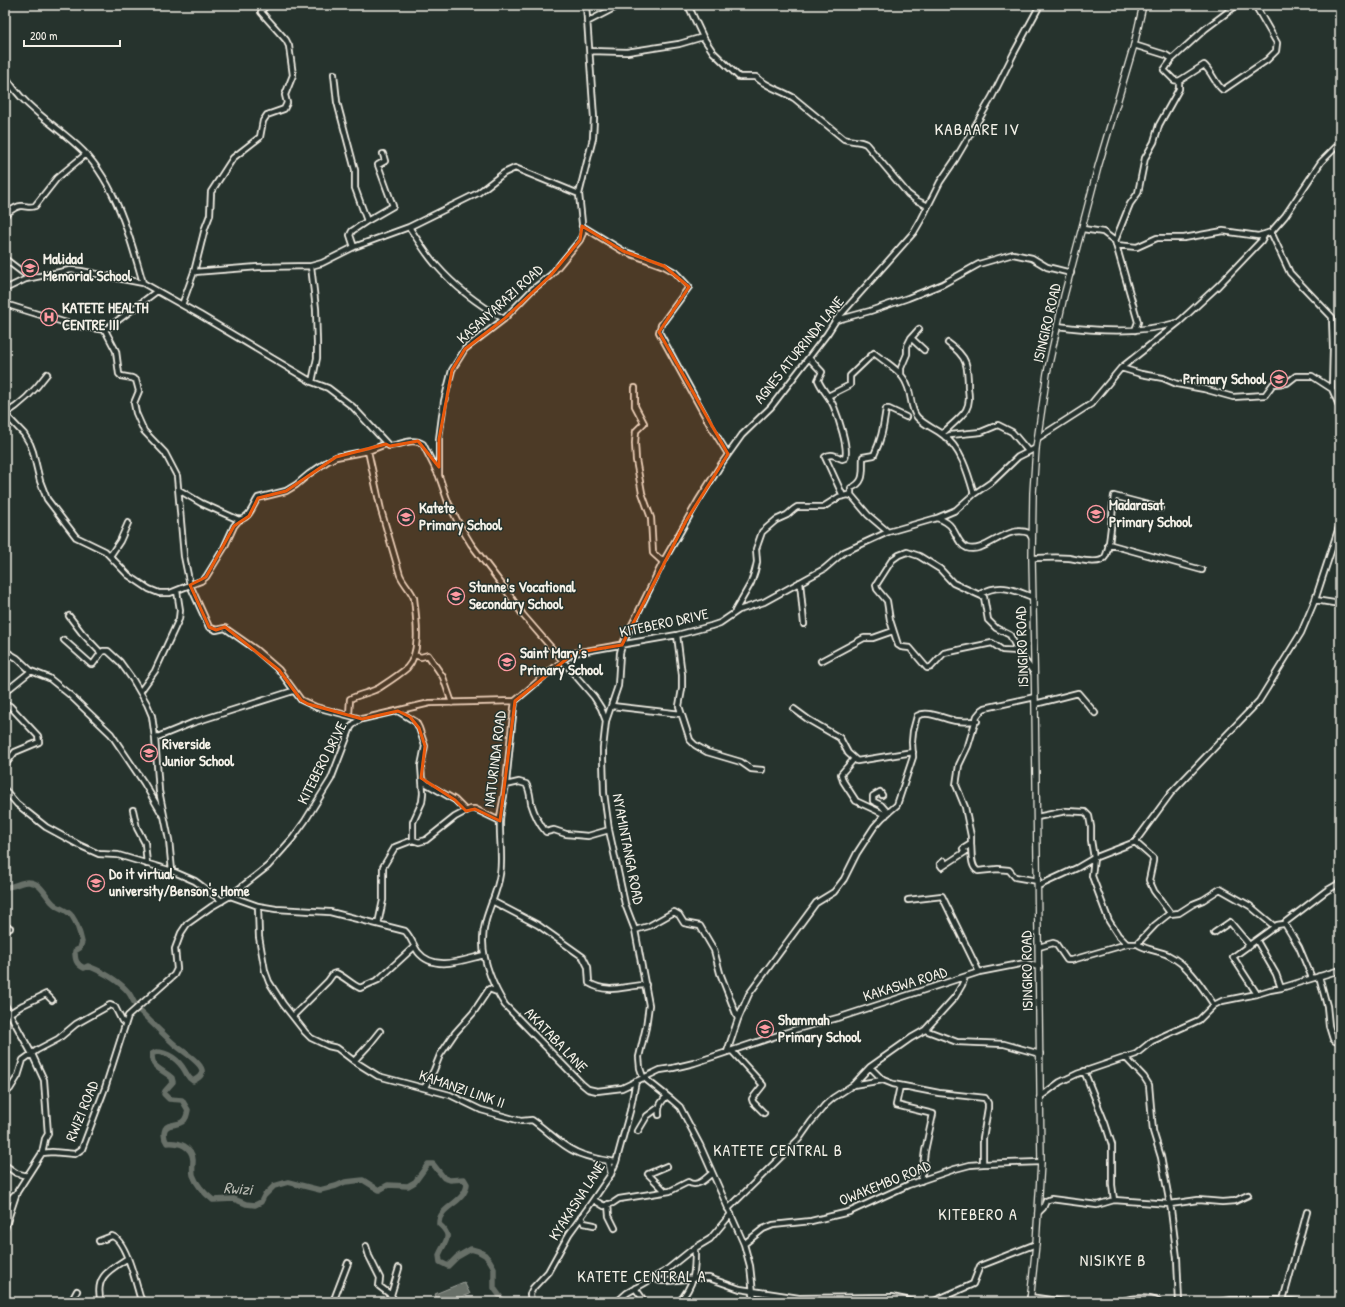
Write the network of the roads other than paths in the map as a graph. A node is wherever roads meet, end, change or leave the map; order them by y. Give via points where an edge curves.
1 (267, 5) edge
2 (586, 5) edge
3 (620, 5) edge
4 (688, 5) edge
5 (1040, 5) edge
6 (1143, 5) edge
7 (1237, 5) edge
8 (1255, 5) edge
9 (587, 22) junction
10 (703, 37) junction
11 (1134, 45) junction
12 (590, 51) junction
13 (1172, 59) junction
14 (334, 74) dead end
15 (5, 75) edge
16 (1179, 81) junction
17 (1340, 144) edge
18 (86, 154) junction
19 (384, 154) dead end
20 (579, 194) junction
21 (928, 206) junction
22 (5, 215) edge
23 (367, 221) junction
24 (582, 226) junction
25 (409, 227) junction
26 (1082, 229) junction
27 (1271, 232) junction
28 (1265, 234) junction
29 (1116, 243) junction
30 (354, 248) junction
31 (5, 259) edge
32 (311, 266) junction
33 (194, 272) junction
34 (1071, 273) junction
35 (30, 278) junction
36 (143, 283) junction
37 (5, 290) edge
38 (157, 291) junction
39 (5, 304) edge
40 (182, 305) junction
41 (504, 319) junction
42 (836, 320) junction
43 (1179, 322) junction
44 (1057, 326) junction
45 (919, 329) dead end
46 (105, 330) junction
47 (1135, 330) junction
48 (911, 338) junction
49 (948, 343) dead end
50 (924, 350) dead end
51 (809, 358) junction
52 (1121, 368) junction
53 (47, 374) dead end
54 (901, 375) junction
55 (312, 382) junction
56 (635, 388) dead end
57 (1332, 389) junction
58 (828, 396) junction
59 (1340, 408) edge
60 (5, 414) edge
61 (906, 417) dead end
62 (944, 436) junction
63 (1038, 438) junction
64 (386, 444) junction
65 (1036, 448) junction
66 (368, 451) junction
67 (1028, 451) junction
68 (728, 454) junction
69 (439, 476) junction
70 (179, 490) junction
71 (974, 494) junction
72 (843, 496) junction
73 (851, 496) junction
74 (1160, 508) dead end
75 (937, 518) junction
76 (239, 520) junction
77 (128, 523) dead end
78 (1340, 524) edge
79 (888, 532) junction
80 (1032, 538) junction
81 (1108, 544) junction
82 (110, 556) junction
83 (1032, 558) junction
84 (663, 562) junction
85 (1202, 570) dead end
86 (800, 582) junction
87 (190, 585) junction
88 (177, 591) junction
89 (980, 594) junction
90 (1032, 597) junction
91 (1315, 600) junction
92 (1340, 604) edge
93 (735, 613) junction
94 (69, 616) dead end
95 (804, 624) dead end
96 (892, 631) junction
97 (677, 635) junction
98 (64, 640) dead end
99 (622, 645) junction
100 (5, 651) edge
101 (1018, 651) junction
102 (101, 653) junction
103 (414, 655) junction
104 (562, 661) junction
105 (821, 661) dead end
106 (31, 671) junction
107 (1034, 673) junction
108 (293, 691) junction
109 (5, 692) edge
110 (140, 692) junction
111 (1035, 697) junction
112 (515, 701) junction
113 (452, 702) junction
114 (1035, 704) junction
115 (10, 706) dead end
116 (612, 706) junction
117 (794, 709) dead end
118 (398, 711) junction
119 (1094, 713) dead end
120 (681, 714) junction
121 (350, 715) junction
122 (362, 719) junction
123 (606, 721) junction
124 (976, 721) junction
125 (155, 738) junction
126 (913, 752) junction
127 (854, 759) junction
128 (5, 765) edge
129 (762, 770) dead end
130 (421, 778) junction
131 (506, 784) junction
132 (5, 790) edge
133 (882, 795) dead end
134 (133, 810) dead end
135 (466, 811) junction
136 (887, 814) junction
137 (1037, 817) junction
138 (166, 821) junction
139 (500, 821) junction
140 (609, 830) junction
141 (413, 840) junction
142 (1135, 842) junction
143 (971, 844) junction
144 (1094, 858) junction
145 (944, 861) dead end
146 (147, 864) junction
147 (172, 871) junction
148 (1038, 883) junction
149 (1340, 883) edge
150 (230, 896) junction
151 (908, 900) dead end
152 (222, 901) junction
153 (492, 901) junction
154 (258, 906) junction
155 (1170, 914) junction
156 (378, 924) junction
157 (1283, 924) junction
158 (1275, 927) junction
159 (635, 930) junction
160 (1214, 933) dead end
161 (1257, 941) junction
162 (1127, 944) junction
163 (1139, 944) junction
164 (1250, 946) junction
165 (414, 947) junction
166 (1039, 947) junction
167 (484, 955) junction
168 (1039, 967) junction
169 (1340, 970) edge
170 (979, 972) junction
171 (1319, 976) junction
172 (965, 977) junction
173 (1312, 978) junction
174 (646, 985) junction
175 (1281, 988) junction
176 (497, 992) junction
177 (1257, 994) junction
178 (52, 1000) dead end
179 (5, 1005) edge
180 (1214, 1005) junction
181 (132, 1011) joint
182 (10, 1013) junction
183 (293, 1016) junction
184 (738, 1020) junction
185 (125, 1023) junction
186 (925, 1030) junction
187 (380, 1031) dead end
188 (1340, 1042) edge
189 (730, 1051) junction
190 (32, 1054) junction
191 (1040, 1054) junction
192 (1125, 1057) junction
193 (354, 1060) junction
194 (870, 1067) junction
195 (1084, 1071) junction
196 (643, 1077) junction
197 (883, 1080) junction
198 (636, 1081) junction
199 (853, 1085) junction
200 (900, 1086) junction
201 (425, 1087) junction
202 (5, 1093) edge
203 (667, 1096) junction
204 (1040, 1097) junction
205 (658, 1108) junction
206 (764, 1113) dead end
207 (659, 1115) dead end
208 (638, 1131) dead end
209 (42, 1153) junction
210 (608, 1161) junction
211 (616, 1162) junction
212 (1041, 1162) junction
213 (983, 1164) junction
214 (5, 1165) edge
215 (667, 1166) dead end
216 (712, 1173) junction
217 (611, 1174) junction
218 (27, 1176) junction
219 (921, 1181) junction
220 (665, 1191) junction
221 (17, 1192) junction
222 (1248, 1195) dead end
223 (594, 1200) junction
224 (1114, 1200) junction
225 (5, 1204) edge
226 (608, 1204) junction
227 (1170, 1204) junction
228 (728, 1208) junction
229 (1306, 1212) dead end
230 (1038, 1213) junction
231 (731, 1214) junction
232 (581, 1217) junction
233 (594, 1225) dead end
234 (5, 1228) edge
235 (615, 1228) dead end
236 (99, 1241) dead end
237 (744, 1244) junction
238 (1036, 1244) junction
239 (366, 1246) dead end
240 (694, 1249) junction
241 (128, 1258) junction
242 (348, 1263) dead end
243 (399, 1268) dead end
244 (654, 1278) junction
245 (694, 1278) junction
246 (635, 1288) junction
247 (77, 1291) dead end
248 (752, 1291) junction
249 (391, 1294) junction
250 (1030, 1300) edge
251 (1283, 1300) junction
252 (71, 1302) edge
253 (101, 1302) edge
254 (143, 1302) edge
255 (333, 1302) edge
256 (395, 1302) edge
257 (530, 1302) edge
258 (617, 1302) edge
259 (645, 1302) edge
260 (679, 1302) edge
261 (754, 1302) edge
262 (915, 1302) edge
263 (932, 1302) edge
264 (1064, 1302) edge
265 (1121, 1302) edge
266 (1160, 1302) edge
267 (1179, 1302) edge
268 (1219, 1302) edge
269 (1301, 1302) edge

1 - 33 street via 261,12 286,40 290,52 293,75 285,95 287,103 284,109 267,115 260,137 233,158 211,192 210,215
2 - 9 street, KASANYARAZI ROAD
3 - 9 street
4 - 10 street
5 - 21 street, AGNES ATURRINDA LANE via 992,97
6 - 11 main road, ISINGIRO ROAD
7 - 13 street
8 - 16 street via 1277,43 1276,51 1223,90 1204,65
9 - 12 street, KASANYARAZI ROAD
10 - 12 street via 679,44 627,52
10 - 21 street via 713,52 739,77 756,77 764,84 794,98 844,139 866,144 908,194
11 - 13 street
11 - 26 main road, ISINGIRO ROAD
12 - 20 street, KASANYARAZI ROAD via 593,138
13 - 16 street via 1164,70 1174,80
14 - 23 street via 337,102 355,170 355,188
15 - 18 street via 21,97
16 - 29 street via 1179,89 1159,125 1154,142 1145,158 1138,193 1130,204
17 - 27 street via 1321,162 1285,216
18 - 22 street via 57,178 35,206 19,206
18 - 36 street via 99,171 117,205
19 - 23 street via 385,160 378,165 394,206
20 - 24 street, KASANYARAZI ROAD
20 - 25 street via 515,168 504,173 478,193
21 - 42 street, AGNES ATURRINDA LANE via 914,232
23 - 30 street via 350,233
24 - 41 street, KASANYARAZI ROAD via 580,240 566,258
24 - 68 street via 623,251 675,272 689,287 661,325 659,332
25 - 30 street
25 - 41 street via 435,265 450,280
26 - 29 street via 1103,232
26 - 34 main road, ISINGIRO ROAD
27 - 28 street
27 - 57 street via 1290,274 1332,317
28 - 29 street via 1258,236 1223,231 1184,238 1157,238 1137,247
28 - 43 street via 1218,286
29 - 47 street via 1138,322
30 - 32 street
31 - 35 street
32 - 33 street
32 - 55 street via 317,343
33 - 40 street
34 - 42 street via 1047,267 1032,258 1013,254 979,264 943,284 908,298
34 - 44 main road, ISINGIRO ROAD
35 - 36 street via 76,270
35 - 37 street
36 - 38 street
38 - 40 street
38 - 46 street
39 - 46 street via 73,325
40 - 55 street
41 - 69 street, KASANYARAZI ROAD via 465,349 452,370 438,439
42 - 51 street, AGNES ATURRINDA LANE
43 - 47 street
43 - 52 street
44 - 47 street
44 - 63 main road, ISINGIRO ROAD
45 - 48 street
46 - 70 street via 116,351 119,374 136,380 139,387 134,403 140,424 165,453 177,476
48 - 50 street
48 - 54 street via 906,346
49 - 62 street via 967,363 968,405
51 - 58 street via 822,372 818,380
51 - 68 street, AGNES ATURRINDA LANE via 771,407 742,435
52 - 57 street via 1233,397 1265,395 1273,384 1287,383 1296,376 1312,376
52 - 63 street via 1091,404
53 - 60 street via 23,401
54 - 58 street via 874,353 850,376 850,385
54 - 62 street via 908,386 916,417
55 - 64 street via 328,388 353,407
56 - 84 street via 635,406 644,423 636,431 636,460 642,493 651,518 653,553
57 - 59 street
58 - 72 street via 834,407 847,453 842,459 832,455 825,457
60 - 82 street via 30,444 47,499 76,537
61 - 73 street via 886,409 880,443 874,455 863,457 862,479 860,484 851,488
62 - 67 street via 981,432 998,425 1012,432
62 - 71 street via 963,461
63 - 65 main road, ISINGIRO ROAD
64 - 66 street
64 - 69 street via 392,446 418,441 423,444
65 - 67 street, KITEBERO DRIVE
65 - 80 main road, ISINGIRO ROAD
66 - 76 street via 328,460 286,491 258,498 249,516
66 - 103 street via 381,510 400,575 414,598
67 - 71 street, KITEBERO DRIVE
68 - 84 street, AGNES ATURRINDA LANE
69 - 104 street, KASANYARAZI ROAD via 459,524 471,544 523,615
70 - 76 street
70 - 87 street via 184,556
71 - 75 street, KITEBERO DRIVE via 956,510
72 - 73 street
72 - 93 street via 823,507 797,507 762,532 756,549 757,562 753,577
73 - 79 street
74 - 81 street via 1114,496
75 - 79 street, KITEBERO DRIVE
75 - 80 street via 950,526 962,545 967,548 979,548 1018,530 1029,533
76 - 87 street via 206,577
77 - 82 street
78 - 91 street
79 - 86 street, KITEBERO DRIVE via 844,552 829,566
80 - 83 main road, ISINGIRO ROAD
81 - 83 street via 1105,558 1101,561
81 - 85 street
82 - 88 street via 128,575 149,590 159,593
83 - 90 main road, ISINGIRO ROAD
84 - 99 street, AGNES ATURRINDA LANE
86 - 93 street, KITEBERO DRIVE via 764,602
86 - 95 street
87 - 88 street
87 - 108 street via 210,627 216,630 225,628 255,649 279,670
88 - 110 street via 180,610 178,619 155,671
89 - 90 street via 999,588 1012,589
89 - 96 street via 953,583 940,569 919,556 907,552 899,555 892,560 876,585 887,601
89 - 101 street via 985,598 988,620 996,628 1010,635
90 - 107 main road, ISINGIRO ROAD
91 - 92 street
91 - 142 street via 1301,633 1259,701 1171,793
93 - 97 street, KITEBERO DRIVE via 720,623
94 - 102 street
96 - 101 street via 898,645 910,648 927,668 944,653 988,642 1002,650
96 - 105 street via 873,638 864,638
97 - 99 street, KITEBERO DRIVE
97 - 120 street via 682,675 679,706
98 - 102 street via 90,664 93,664
99 - 104 street, KITEBERO DRIVE via 574,653
99 - 116 street, AGNES ATURRINDA LANE via 618,686
100 - 106 street
101 - 107 street
102 - 110 street via 106,650 112,655
103 - 113 street via 428,655 443,677
103 - 121 street via 407,667 378,688 350,699
104 - 112 street, KITEBERO DRIVE
104 - 123 street via 594,697
106 - 109 street
106 - 138 street via 49,678 111,734
107 - 111 main road, ISINGIRO ROAD
108 - 121 street via 308,704
108 - 125 street via 192,723
110 - 125 street via 152,716
111 - 114 main road, ISINGIRO ROAD
111 - 124 street via 985,708 979,713
112 - 113 street, KITEBERO DRIVE
112 - 131 street, NATURINDA ROAD
113 - 118 street, KITEBERO DRIVE via 430,703
114 - 119 street via 1078,693
114 - 137 main road, ISINGIRO ROAD
115 - 128 street via 38,736 39,742 15,752
116 - 120 street
116 - 123 street, AGNES ATURRINDA LANE
117 - 127 street via 840,738
118 - 122 street, KITEBERO DRIVE
118 - 130 street via 416,722 421,733 425,746
120 - 129 street via 694,745 707,752 741,762 751,769
121 - 122 street
122 - 150 street, KITEBERO DRIVE via 351,727 331,779 306,821 268,866
123 - 140 street, NYAMINTANGA ROAD via 602,748
124 - 126 street via 958,722 935,715 919,715 913,731
124 - 143 street via 959,766 956,785 965,807
125 - 138 street via 161,803
126 - 127 street via 860,761
126 - 136 street via 897,805
127 - 136 street via 841,774 843,781 856,801
130 - 135 street via 455,800
130 - 141 street via 422,802 413,822
131 - 139 street, NATURINDA ROAD
131 - 140 street via 526,784 535,813 546,832 554,830 588,836
132 - 146 street via 17,804 46,827 81,846 99,854 118,855
133 - 136 street via 880,792 873,796 872,801 881,805
134 - 146 street via 137,828 145,843
135 - 139 street via 475,809
135 - 141 street via 426,840
136 - 184 street via 874,827 842,881 831,894 816,903 754,986
137 - 144 street via 1066,811 1088,814
137 - 148 main road, ISINGIRO ROAD
138 - 147 street
139 - 153 street, NATURINDA ROAD via 500,875
140 - 159 street, NYAMINTANGA ROAD via 625,904
141 - 156 street via 395,847 383,867 383,900
142 - 144 street
142 - 155 street via 1153,858 1149,880
143 - 145 street via 963,849 965,852 942,867 940,864
143 - 148 street via 975,870 1009,870 1015,877
144 - 148 street via 1077,868
144 - 162 street via 1092,876 1102,904 1118,935
146 - 147 street
147 - 152 street via 195,881
148 - 166 main road, ISINGIRO ROAD
149 - 157 street
150 - 152 street, KITEBERO DRIVE
150 - 154 street
151 - 170 street via 942,896
152 - 181 street, KITEBERO DRIVE via 187,924 175,949 177,969 174,975
153 - 167 street, AKATABA LANE via 484,930
153 - 174 street via 538,925 582,957 588,967 589,983 592,985 611,990
154 - 156 street via 330,912
154 - 183 street, KAMANZI LINK II via 259,938 265,971 274,992
155 - 158 street via 1179,913 1220,889 1250,906
155 - 163 street via 1155,925
156 - 165 street via 408,934
157 - 158 street
157 - 173 street via 1299,948
158 - 161 street
159 - 174 street, NYAMINTANGA ROAD
159 - 184 street via 649,926 674,912 684,923 700,926 714,950
160 - 164 street via 1231,922
161 - 164 street
161 - 175 street via 1271,964
162 - 163 street
162 - 166 street via 1072,960 1067,960 1054,943
163 - 180 street via 1162,952 1182,964
164 - 177 street via 1233,958
165 - 167 street via 428,962 436,964
165 - 183 street via 378,980 360,988 338,974 333,974
166 - 168 main road, ISINGIRO ROAD
167 - 176 street, AKATABA LANE
168 - 170 street, KAKASWA ROAD via 1025,964
168 - 191 main road, ISINGIRO ROAD
169 - 171 street
170 - 172 street, KAKASWA ROAD
171 - 173 street
171 - 188 street via 1326,998 1331,1034 1335,1041
172 - 186 street via 955,997
172 - 189 street, KAKASWA ROAD
173 - 175 street
174 - 196 street, NYAMINTANGA ROAD via 649,1004 639,1057
175 - 177 street
176 - 198 street, AKATABA LANE via 505,1005 588,1089 607,1091 622,1088
176 - 201 street via 489,989 473,1013 455,1033 440,1055
177 - 180 street
178 - 182 street via 46,994
179 - 182 street
180 - 192 street via 1199,1020 1152,1040 1136,1054
181 - 185 street, RWIZI ROAD
182 - 190 street
183 - 193 street, KAMANZI LINK II via 311,1038 337,1048
184 - 189 street
185 - 190 street via 115,1007 110,1005
185 - 209 street, RWIZI ROAD via 105,1088 82,1149 75,1154
186 - 191 street via 957,1042 1004,1044
186 - 194 street
187 - 193 street
189 - 196 street, KAKASWA ROAD
189 - 206 street via 763,1085 752,1099
190 - 202 street via 23,1060 18,1076
190 - 209 street via 46,1086 48,1134
191 - 204 main road, ISINGIRO ROAD
192 - 195 street
192 - 227 street via 1149,1086 1153,1131
193 - 201 street, KAMANZI LINK II via 378,1076
194 - 197 street
194 - 199 street
195 - 204 street via 1060,1082
195 - 224 street via 1112,1145
196 - 198 street, AKATABA LANE
196 - 203 street
197 - 199 street
197 - 200 street
198 - 211 street, KYAKASNA LANE
199 - 228 street via 825,1105 799,1138
200 - 213 street via 986,1099 988,1108 983,1138
200 - 219 street via 896,1105 933,1114
201 - 210 street, KAMANZI LINK II via 450,1095 481,1110 521,1121 532,1120 576,1152
203 - 205 street
203 - 216 street via 680,1108
204 - 212 main road, ISINGIRO ROAD
205 - 207 street
205 - 208 street via 647,1116
209 - 218 street
210 - 211 street, KAMANZI LINK II
210 - 217 street
211 - 217 street, KYAKASNA LANE
212 - 213 street, OWAKEMBO ROAD
212 - 230 main road, ISINGIRO ROAD
213 - 219 street, OWAKEMBO ROAD via 955,1169
214 - 218 street via 16,1174
215 - 220 street via 648,1174
216 - 220 street via 699,1183 688,1182
216 - 228 street
217 - 223 street, KYAKASNA LANE
218 - 221 street
219 - 237 street, OWAKEMBO ROAD via 849,1212 811,1221 773,1225 763,1229
220 - 226 street via 619,1199
221 - 225 street
221 - 234 street
222 - 227 street via 1235,1201 1198,1200
223 - 226 street via 604,1206
223 - 232 street, KYAKASNA LANE
224 - 227 street
224 - 230 street via 1097,1205 1051,1199 1046,1201
226 - 235 street via 609,1216
227 - 267 street via 1177,1258
228 - 231 street
229 - 251 street
230 - 238 main road, ISINGIRO ROAD
231 - 237 street
231 - 240 street via 710,1239
232 - 233 street via 584,1223
232 - 257 street, KYAKASNA LANE via 548,1272 533,1288
236 - 241 street via 116,1237
237 - 248 street via 750,1266
238 - 250 main road, ISINGIRO ROAD
238 - 263 street via 980,1266 973,1284
239 - 249 street via 380,1278 379,1286
240 - 244 street
240 - 245 street
241 - 253 street via 107,1272 102,1280 98,1291
241 - 254 street
242 - 255 street
243 - 249 street
244 - 245 street via 668,1281
244 - 246 street
245 - 248 street via 709,1278
245 - 260 street
246 - 258 street
246 - 259 street
247 - 252 street
248 - 261 street
248 - 262 street via 799,1298 892,1297
249 - 256 street
250 - 264 street
251 - 268 street
251 - 269 street
265 - 266 street via 1140,1299

